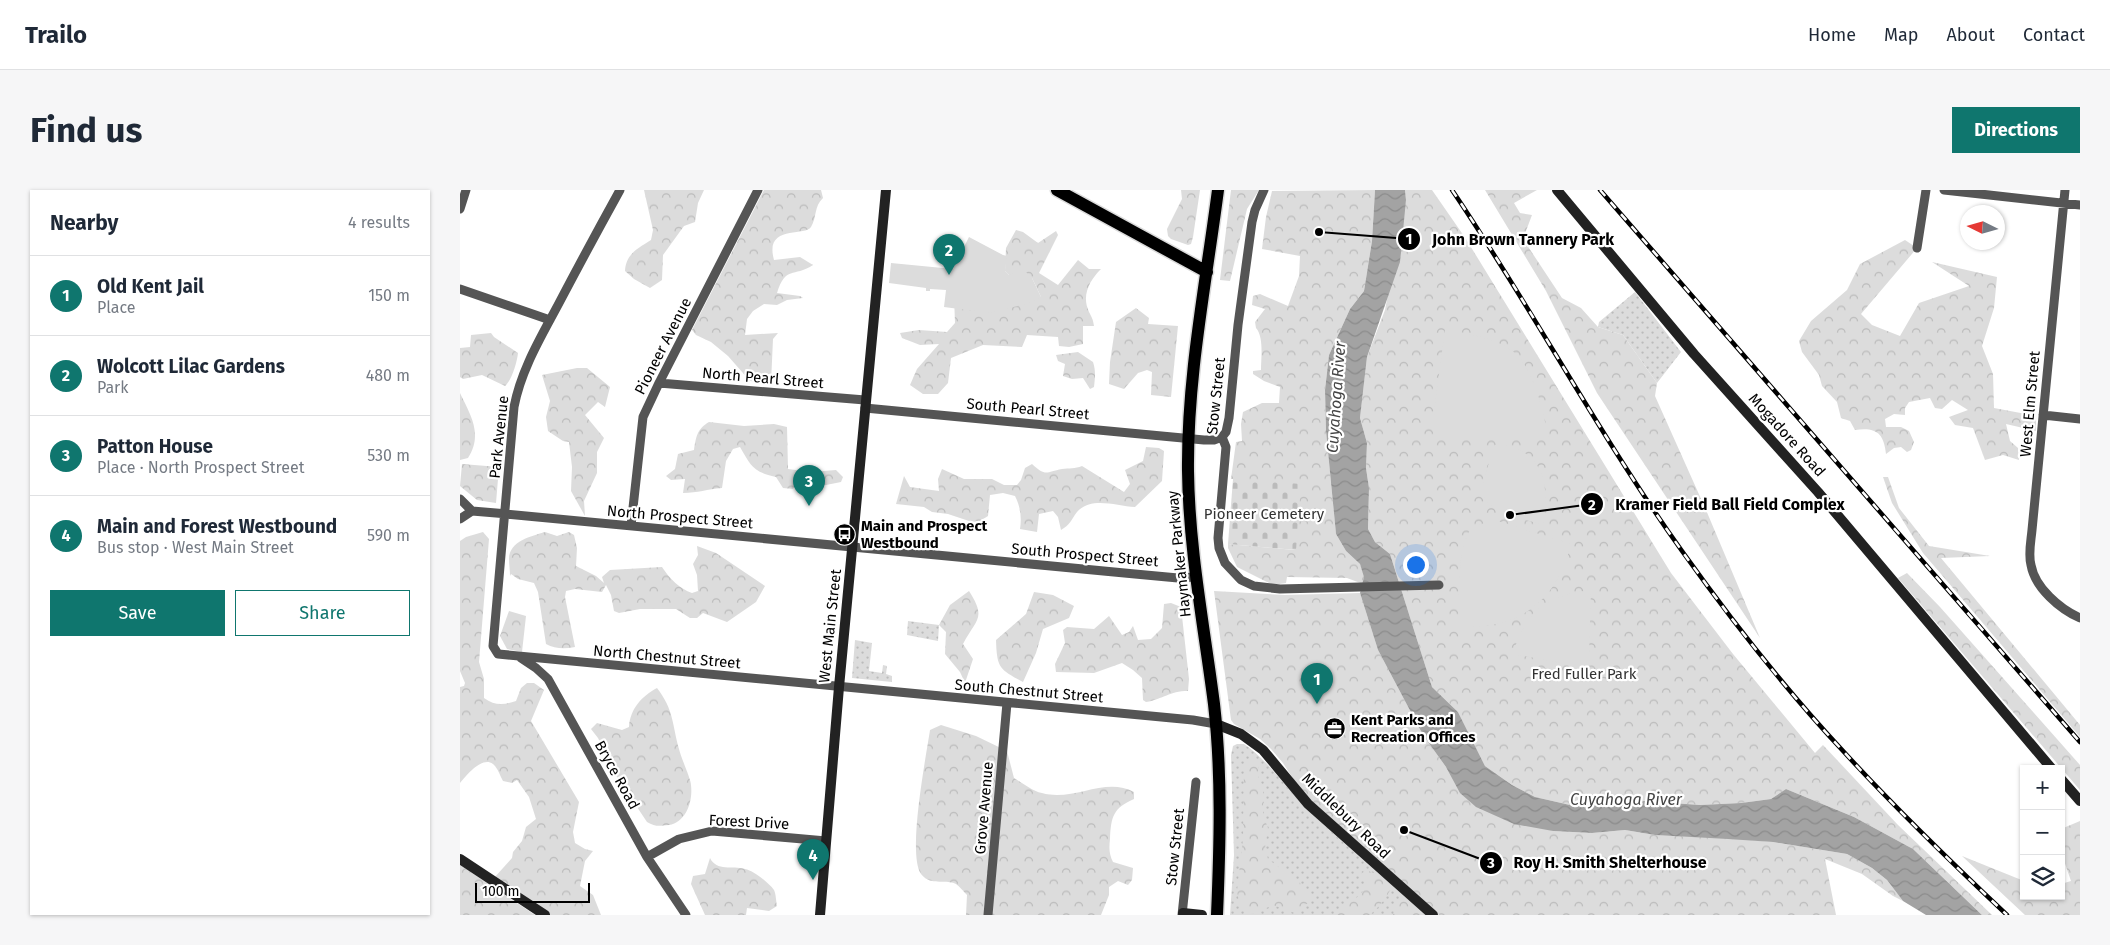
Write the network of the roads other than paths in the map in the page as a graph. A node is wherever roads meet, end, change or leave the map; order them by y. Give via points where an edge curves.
1 (466, 190) edge
2 (620, 190) edge
3 (758, 190) edge
4 (886, 190) edge
5 (1057, 190) edge
6 (1218, 190) edge
7 (1264, 190) edge
8 (1557, 190) edge
9 (1926, 190) edge
10 (1944, 190) edge
11 (2065, 190) edge
12 (2064, 203) junction
13 (2080, 205) edge
14 (460, 209) edge
15 (1918, 248) dead end
16 (1207, 272) junction
17 (460, 289) edge
18 (550, 320) junction
19 (659, 383) junction
20 (865, 404) junction
21 (2043, 415) junction
22 (2080, 419) edge
23 (1222, 437) junction
24 (1188, 438) junction
25 (460, 499) edge
26 (472, 511) junction
27 (504, 514) junction
28 (460, 519) edge
29 (631, 526) junction
30 (852, 547) junction
31 (1195, 577) junction
32 (1439, 585) dead end
33 (2080, 618) edge
34 (494, 651) joint
35 (518, 657) junction
36 (557, 660) junction
37 (548, 679) junction
38 (839, 687) junction
39 (1007, 703) junction
40 (1216, 724) junction
41 (2049, 765) edge
42 (1196, 782) dead end
43 (2065, 784) edge
44 (2080, 801) edge
45 (826, 841) junction
46 (647, 857) junction
47 (460, 859) edge
48 (1182, 914) edge
49 (544, 915) edge
50 (686, 915) edge
51 (820, 915) edge
52 (988, 915) edge
53 (1202, 915) edge
54 (1217, 915) edge
55 (1432, 915) edge

1 - 14 street
2 - 18 street, Park Avenue
3 - 19 street, Pioneer Avenue
4 - 20 street, West Main Street
5 - 16 main road
6 - 16 main road, Haymaker Parkway
7 - 23 street, Stow Street via 1250,230 1229,418
8 - 41 street, Mogadore Road
9 - 15 street
10 - 12 street
11 - 12 street, West Elm Street
12 - 13 street
12 - 21 street, West Elm Street
16 - 24 main road, Haymaker Parkway
17 - 18 street
18 - 27 street, Park Avenue via 516,396
19 - 20 street, North Pearl Street
19 - 29 street, Pioneer Avenue via 641,427
20 - 24 street, South Pearl Street
20 - 30 street, West Main Street
21 - 22 street
21 - 33 street, West Elm Street via 2030,565 2047,593
23 - 24 street, South Pearl Street via 1214,440
23 - 32 street, Stow Street via 1226,450 1218,538 1228,568 1241,580 1264,588
24 - 31 main road, Haymaker Parkway via 1189,511
25 - 26 street
26 - 27 street, North Prospect Street
26 - 28 street
27 - 29 street, North Prospect Street
27 - 34 street, Park Avenue
29 - 30 street, North Prospect Street
30 - 31 street, South Prospect Street
30 - 38 street, West Main Street
31 - 40 main road, Haymaker Parkway
34 - 35 street, North Chestnut Street
35 - 36 street, North Chestnut Street
35 - 37 street, Bryce Road
36 - 37 street via 547,669
36 - 38 street, North Chestnut Street
37 - 46 street, Bryce Road
38 - 39 street, South Chestnut Street
38 - 45 street, West Main Street
39 - 40 street, South Chestnut Street
39 - 52 street, Grove Avenue
40 - 54 main road, Haymaker Parkway via 1221,807
40 - 55 street, Middlebury Road via 1241,734 1258,746 1308,804
42 - 48 street, Stow Street
43 - 44 street
45 - 46 street, Forest Drive via 712,831 679,839
45 - 51 street, West Main Street
46 - 50 street, Bryce Road
47 - 49 street
48 - 53 street

